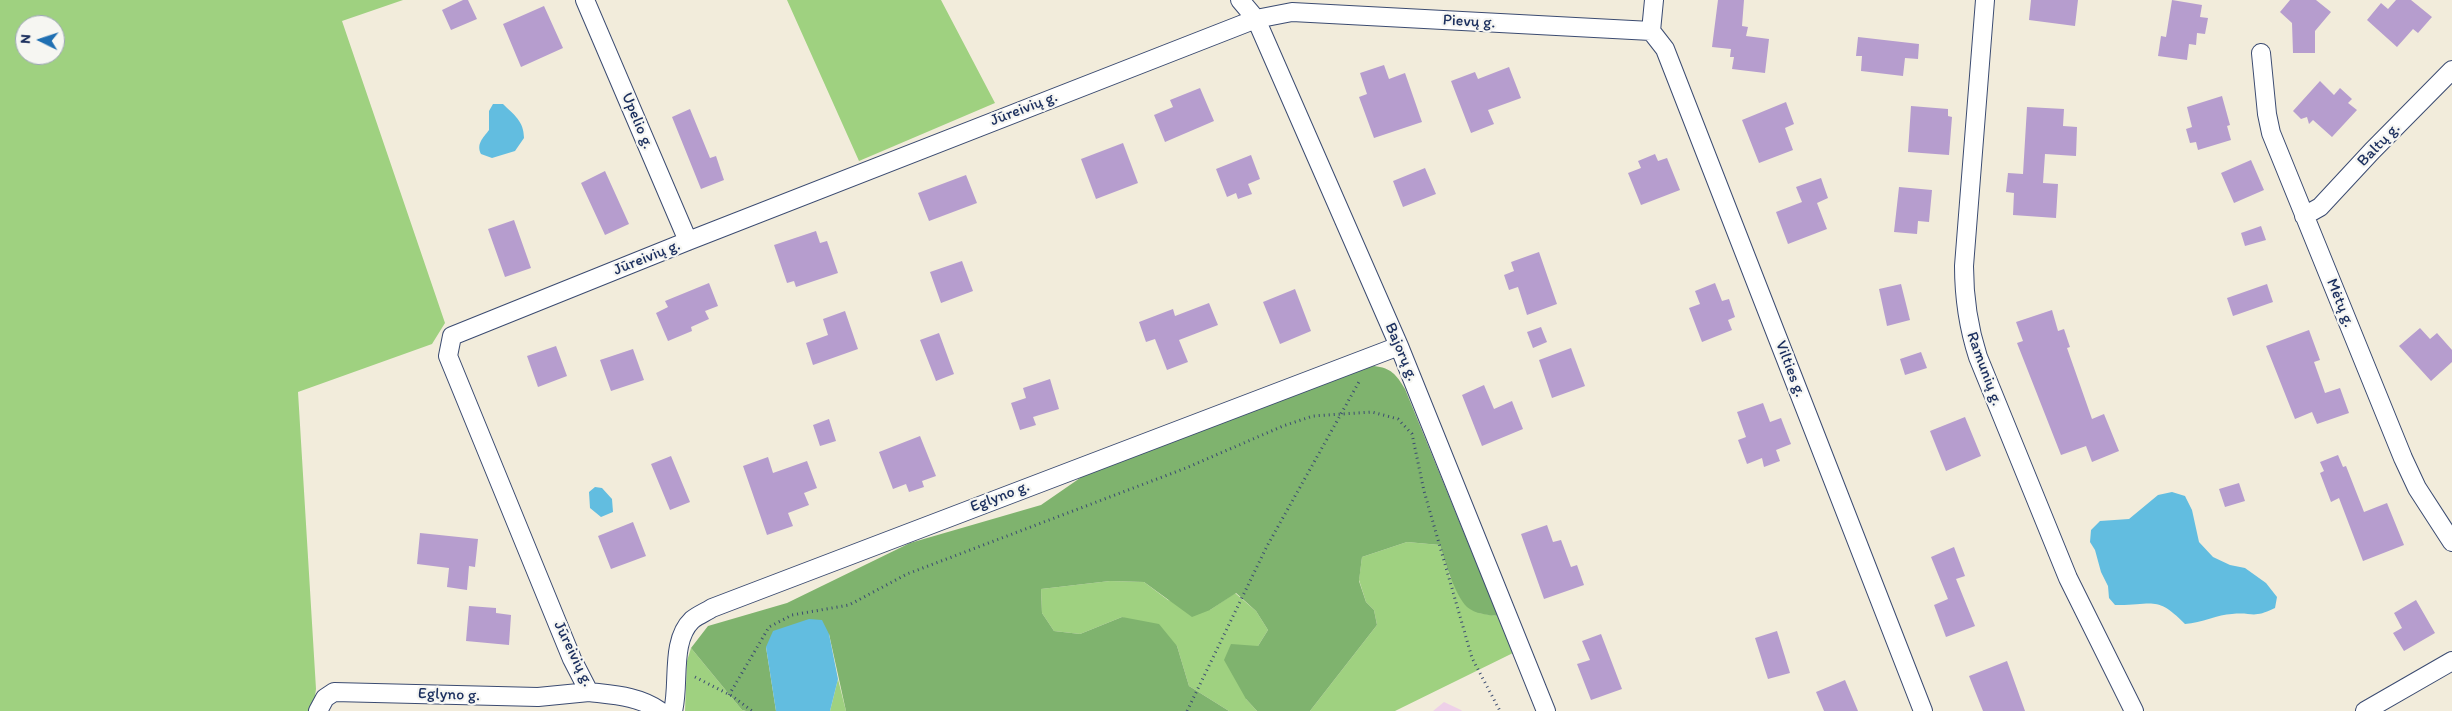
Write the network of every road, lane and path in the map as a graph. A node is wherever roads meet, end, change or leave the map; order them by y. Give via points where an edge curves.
1 (585, 0) edge
2 (1240, 0) edge
3 (1654, 0) edge
4 (1985, 0) edge
5 (1256, 19) junction
6 (1652, 31) junction
7 (2261, 53) dead end
8 (2452, 70) edge
9 (2304, 216) junction
10 (688, 241) junction
11 (1399, 346) junction
12 (1374, 356) junction
13 (1339, 414) junction
14 (2452, 542) edge
15 (2452, 661) edge
16 (678, 669) junction
17 (588, 692) junction
18 (729, 695) junction
19 (653, 706) edge
20 (318, 711) edge
21 (673, 711) edge
22 (752, 711) edge
23 (1187, 711) edge
24 (1500, 711) edge
25 (1546, 711) edge
26 (1923, 711) edge
27 (2134, 711) edge
28 (2364, 711) edge

1 - 10 street, Upelio g.
2 - 5 street, Bajorų g.
3 - 6 street
4 - 27 street, Ramunių g. via 1964,266 1968,327 2068,578
5 - 6 street, Pievų g. via 1292,12
5 - 10 street, Jūreivių g.
5 - 11 street, Bajorų g.
6 - 26 street, Vilties g. via 1666,49
7 - 9 street, Mėtų g. via 2271,133
8 - 9 street, Baltų g. via 2320,207
9 - 14 street, Mėtų g. via 2403,458 2417,488
10 - 17 street, Jūreivių g. via 452,336 448,356
11 - 12 street, Eglyno g.
11 - 25 street, Bajorų g.
12 - 13 path
12 - 16 street, Eglyno g. via 712,608 692,621 680,640
13 - 18 path via 1313,416 1283,426 1186,468 907,574 849,605 792,615 769,626
13 - 23 path via 1266,548
13 - 24 path via 1381,414 1398,419 1412,434 1424,491 1472,658
15 - 28 street
16 - 18 path
16 - 21 street, Eglyno g.
17 - 19 street, Jūreivių g. via 618,695
17 - 20 street, Eglyno g. via 538,697 334,692 325,698
18 - 22 path

